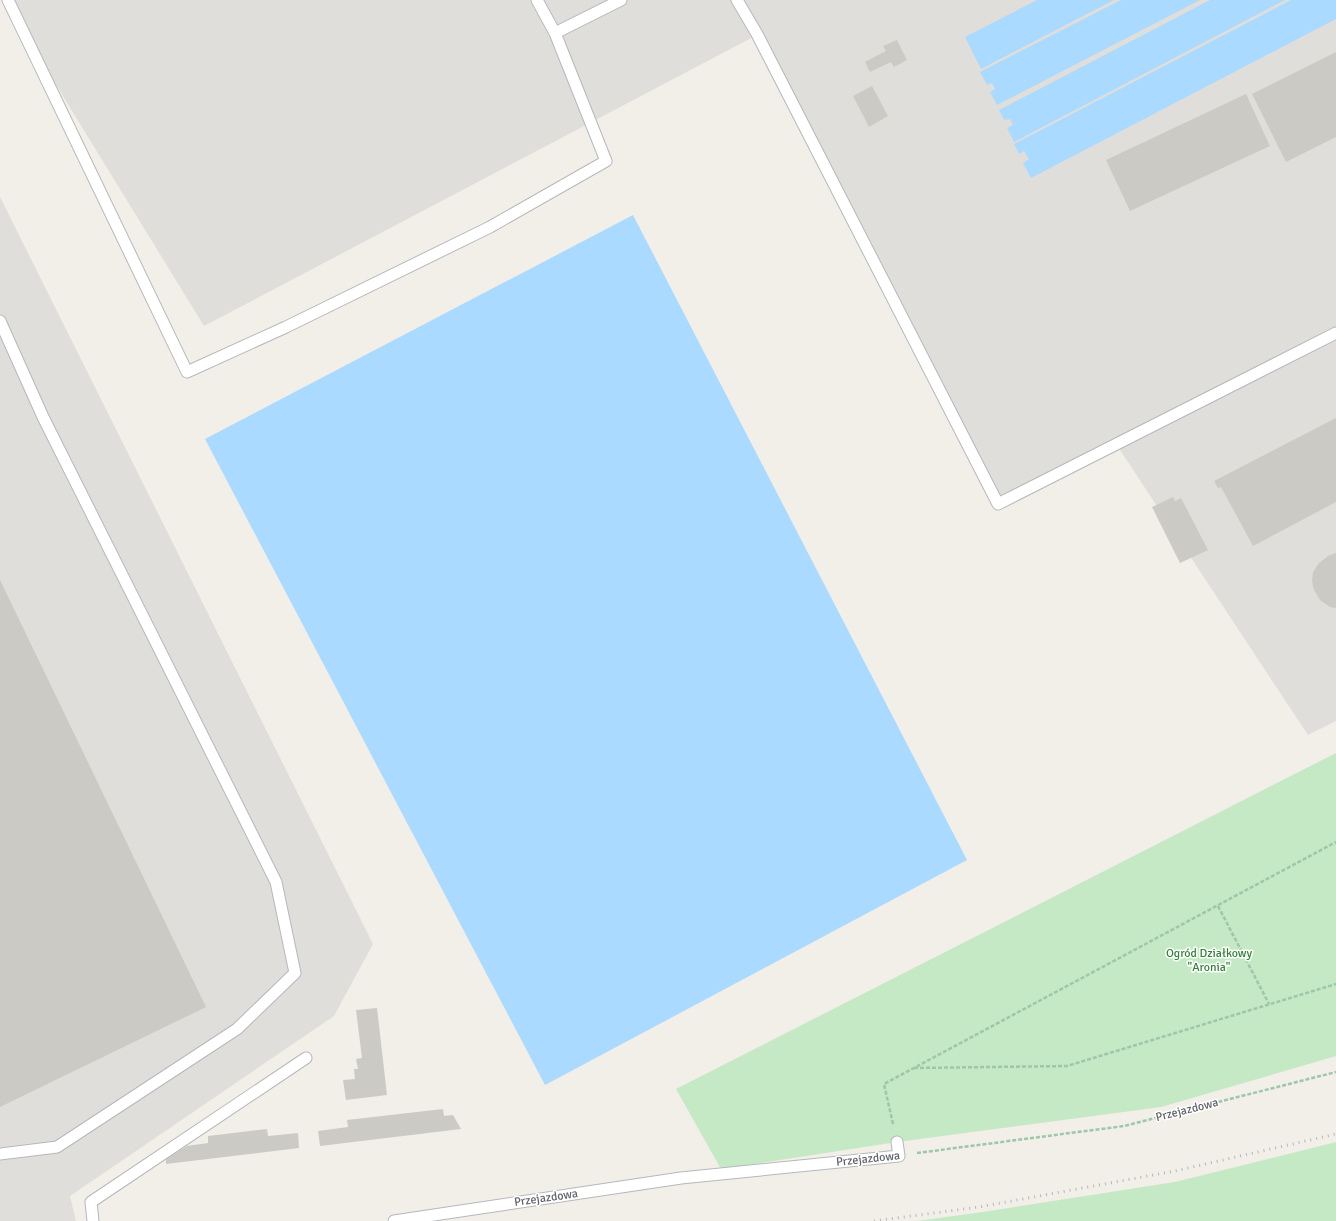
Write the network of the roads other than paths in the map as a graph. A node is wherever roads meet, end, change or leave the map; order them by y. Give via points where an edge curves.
1 (8, 0) edge
2 (537, 0) edge
3 (621, 0) edge
4 (738, 0) edge
5 (555, 33) junction
6 (0, 321) edge
7 (1336, 333) edge
8 (306, 1058) dead end
9 (897, 1142) road end
10 (0, 1154) edge
11 (94, 1221) edge
12 (394, 1221) edge

1 - 5 lane via 187,372 490,227 606,162
2 - 5 lane
3 - 5 lane
4 - 7 lane via 998,504
6 - 10 lane via 43,416 276,882 295,973 237,1029 57,1147
8 - 11 lane via 91,1202
9 - 12 lane, Przejazdowa via 899,1156 681,1178

